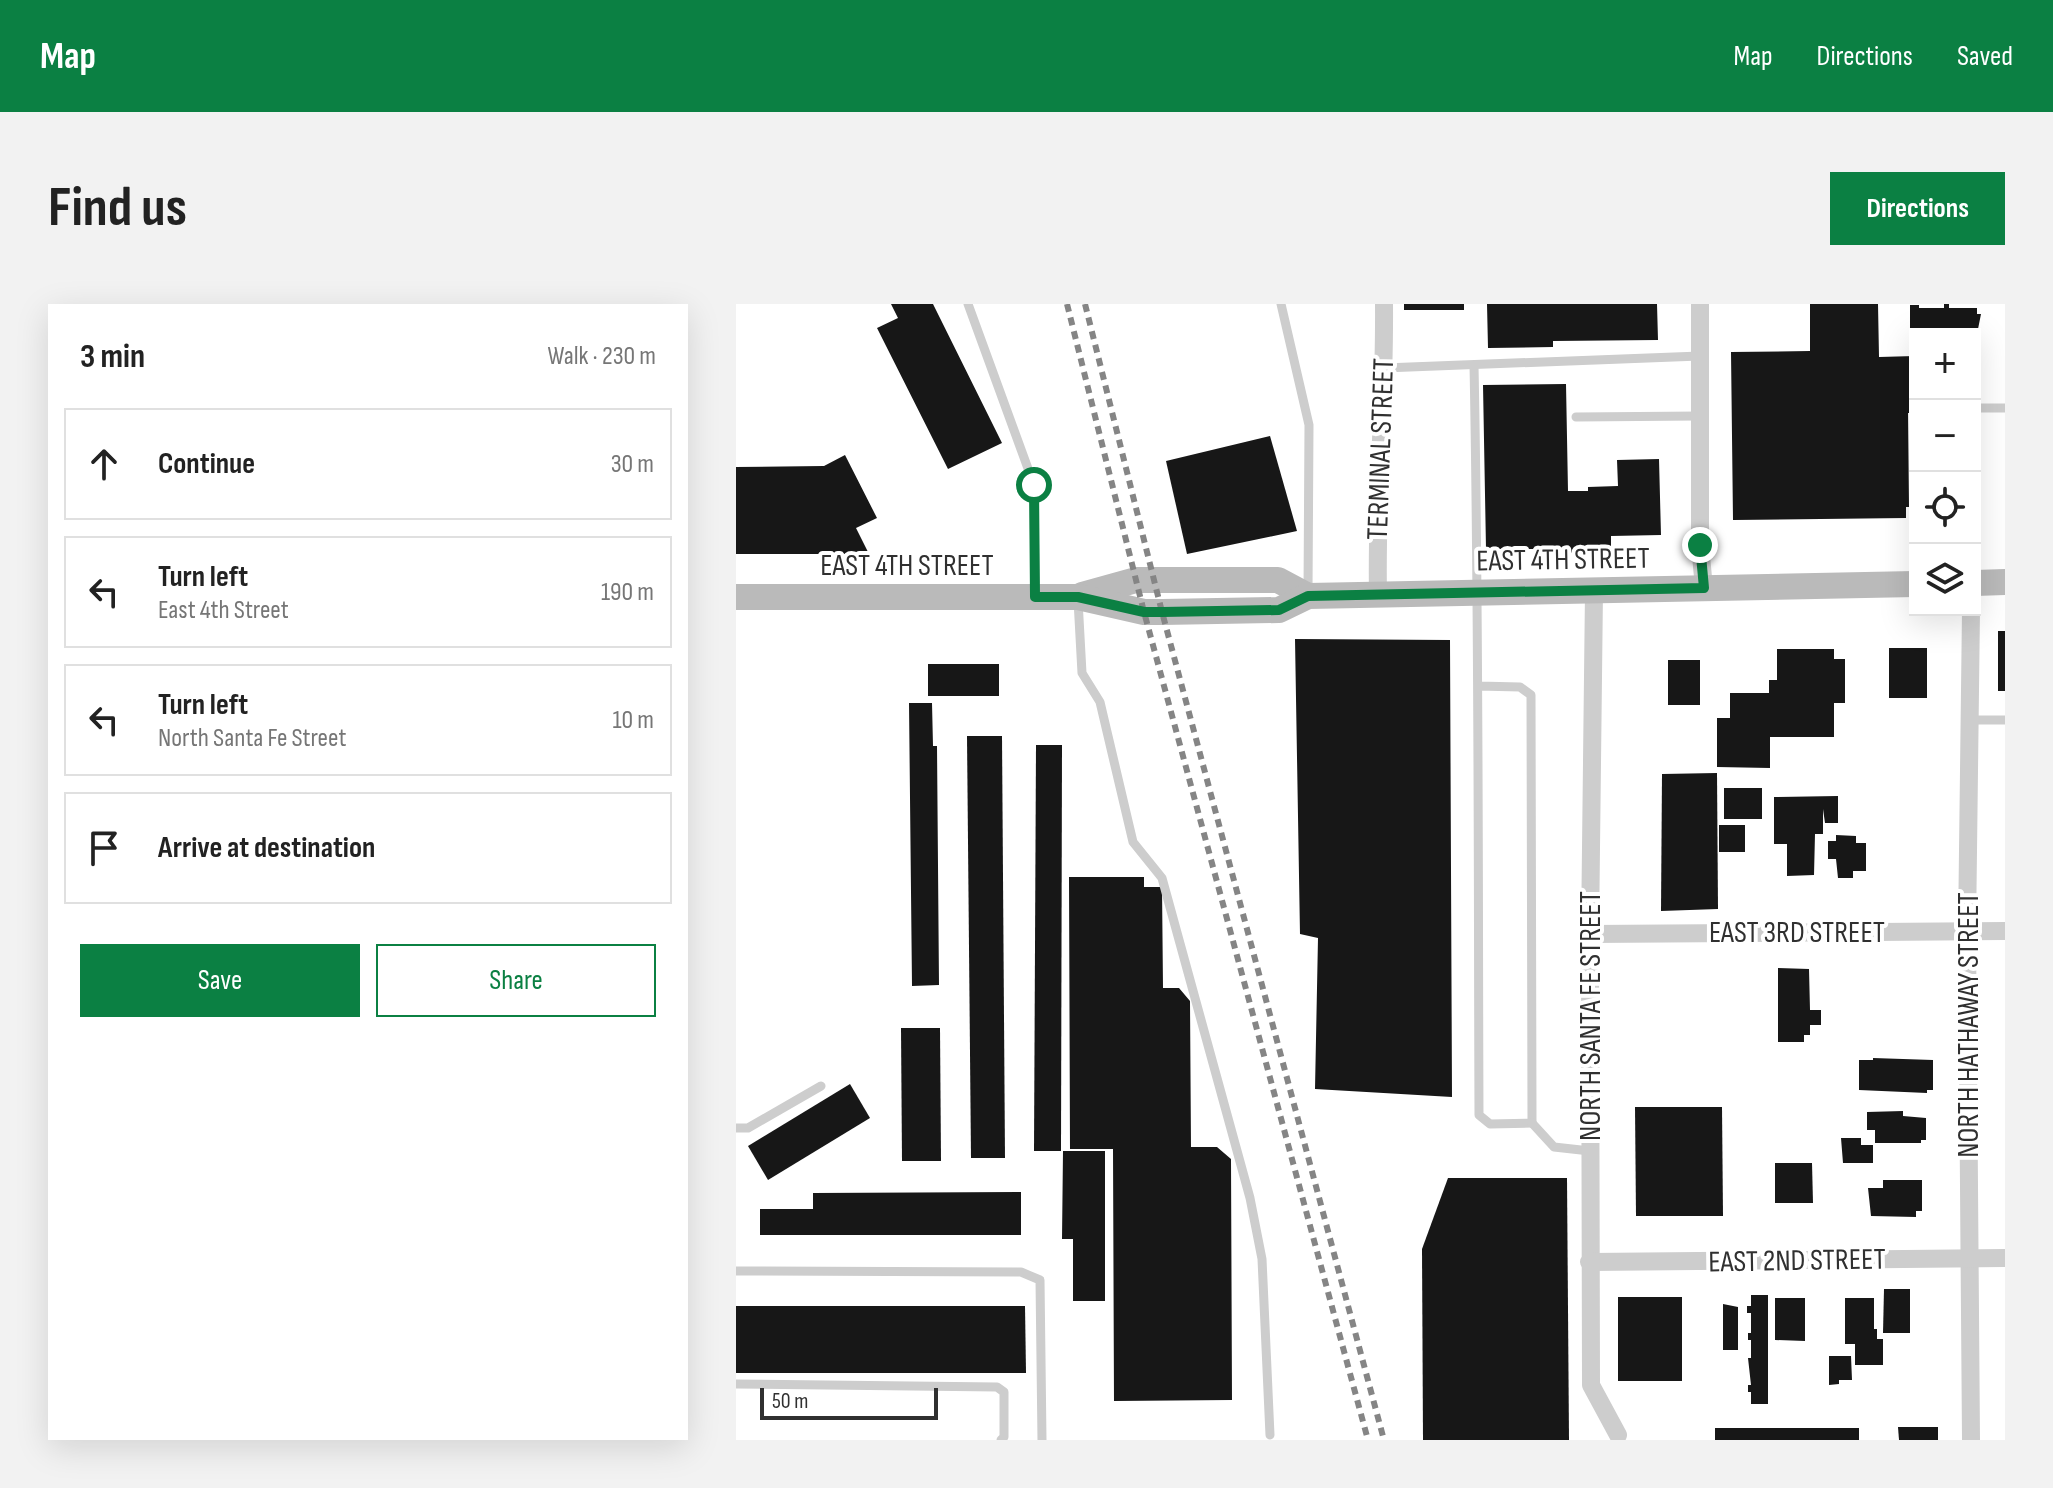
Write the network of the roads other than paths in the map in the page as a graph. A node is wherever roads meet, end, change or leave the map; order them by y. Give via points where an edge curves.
1 (968, 304) edge
2 (1281, 304) edge
3 (1384, 304) edge
4 (1700, 304) edge
5 (1700, 356) junction
6 (1474, 365) junction
7 (1384, 368) junction
8 (1981, 408) edge
9 (2005, 408) edge
10 (1700, 416) junction
11 (1576, 417) dead end
12 (2005, 582) edge
13 (1981, 583) edge
14 (1909, 584) edge
15 (1704, 588) junction
16 (1594, 591) junction
17 (1479, 593) junction
18 (1378, 595) junction
19 (1308, 596) junction
20 (736, 597) edge
21 (1035, 597) junction
22 (1078, 597) junction
23 (1971, 616) edge
24 (1478, 686) junction
25 (1969, 720) junction
26 (2005, 720) edge
27 (1967, 931) junction
28 (2005, 931) edge
29 (1590, 934) junction
30 (821, 1086) dead end
31 (1532, 1123) junction
32 (736, 1128) edge
33 (1590, 1151) junction
34 (1970, 1258) junction
35 (2005, 1258) edge
36 (1589, 1262) junction
37 (736, 1271) edge
38 (736, 1384) edge
39 (1270, 1435) dead end
40 (1618, 1435) dead end
41 (1001, 1440) edge
42 (1042, 1440) edge
43 (1971, 1440) edge

1 - 21 lane via 1034,485
2 - 19 lane via 1309,425
3 - 7 street, TERMINAL STREET
4 - 5 street
5 - 6 lane
5 - 10 street
6 - 7 lane
6 - 17 lane
7 - 18 street, TERMINAL STREET
8 - 9 lane
10 - 11 lane
10 - 15 street
12 - 13 main road
14 - 15 main road, EAST 4TH STREET
15 - 16 main road, EAST 4TH STREET
16 - 17 main road, EAST 4TH STREET
16 - 29 street, NORTH SANTA FE STREET
17 - 18 main road, EAST 4TH STREET
17 - 24 lane
18 - 19 main road, EAST 4TH STREET
19 - 22 main road, EAST 4TH STREET via 1279,610 1162,612
20 - 21 main road, EAST 4TH STREET
21 - 22 main road, EAST 4TH STREET
22 - 39 lane via 1082,673 1100,702 1133,842 1162,878 1250,1198 1262,1259
23 - 25 street, NORTH HATHAWAY STREET
24 - 31 lane via 1520,687 1531,695
24 - 31 lane via 1479,1115 1490,1124
25 - 26 lane
25 - 27 street, NORTH HATHAWAY STREET
27 - 28 street, EAST 3RD STREET
27 - 29 street, EAST 3RD STREET
27 - 34 street, NORTH HATHAWAY STREET
29 - 33 street, NORTH SANTA FE STREET
30 - 32 lane via 748,1128
31 - 33 lane via 1554,1147
33 - 36 street, NORTH SANTA FE STREET
34 - 35 street, EAST 2ND STREET
34 - 36 street, EAST 2ND STREET
34 - 43 street, NORTH HATHAWAY STREET
36 - 40 street, NORTH SANTA FE STREET via 1591,1385
37 - 42 lane via 1021,1272 1040,1280
38 - 41 lane via 997,1387 1004,1392

